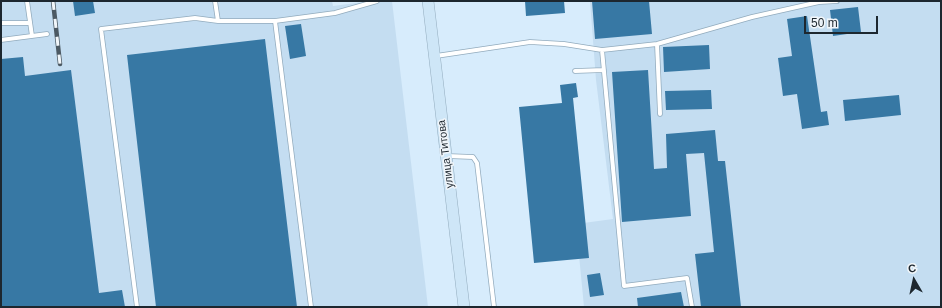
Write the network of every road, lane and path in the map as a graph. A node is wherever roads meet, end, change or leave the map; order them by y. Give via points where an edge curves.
1 (27, 1) edge
2 (215, 1) edge
3 (377, 1) edge
4 (428, 1) edge
5 (837, 1) edge
6 (218, 21) junction
7 (275, 21) junction
8 (1, 23) edge
9 (30, 23) junction
10 (47, 34) dead end
11 (32, 36) junction
12 (1, 40) edge
13 (657, 44) junction
14 (602, 50) junction
15 (435, 56) junction
16 (604, 70) junction
17 (575, 71) dead end
18 (660, 114) dead end
19 (446, 156) junction
20 (136, 307) edge
21 (311, 307) edge
22 (464, 307) edge
23 (494, 307) edge
24 (692, 307) edge

1 - 9 lane
2 - 6 lane
3 - 7 lane via 335,13
4 - 15 main road, улица Титова
5 - 13 lane via 819,2 752,17
6 - 7 lane
6 - 20 lane via 195,18 100,29
7 - 21 lane
8 - 9 lane
9 - 11 lane
10 - 11 lane
11 - 12 lane
13 - 14 lane
13 - 18 lane
14 - 15 lane via 530,42
14 - 16 lane
15 - 19 main road, улица Титова
16 - 17 lane
16 - 24 lane via 624,286 687,278
19 - 22 main road, улица Титова
19 - 23 lane via 473,157 477,163

